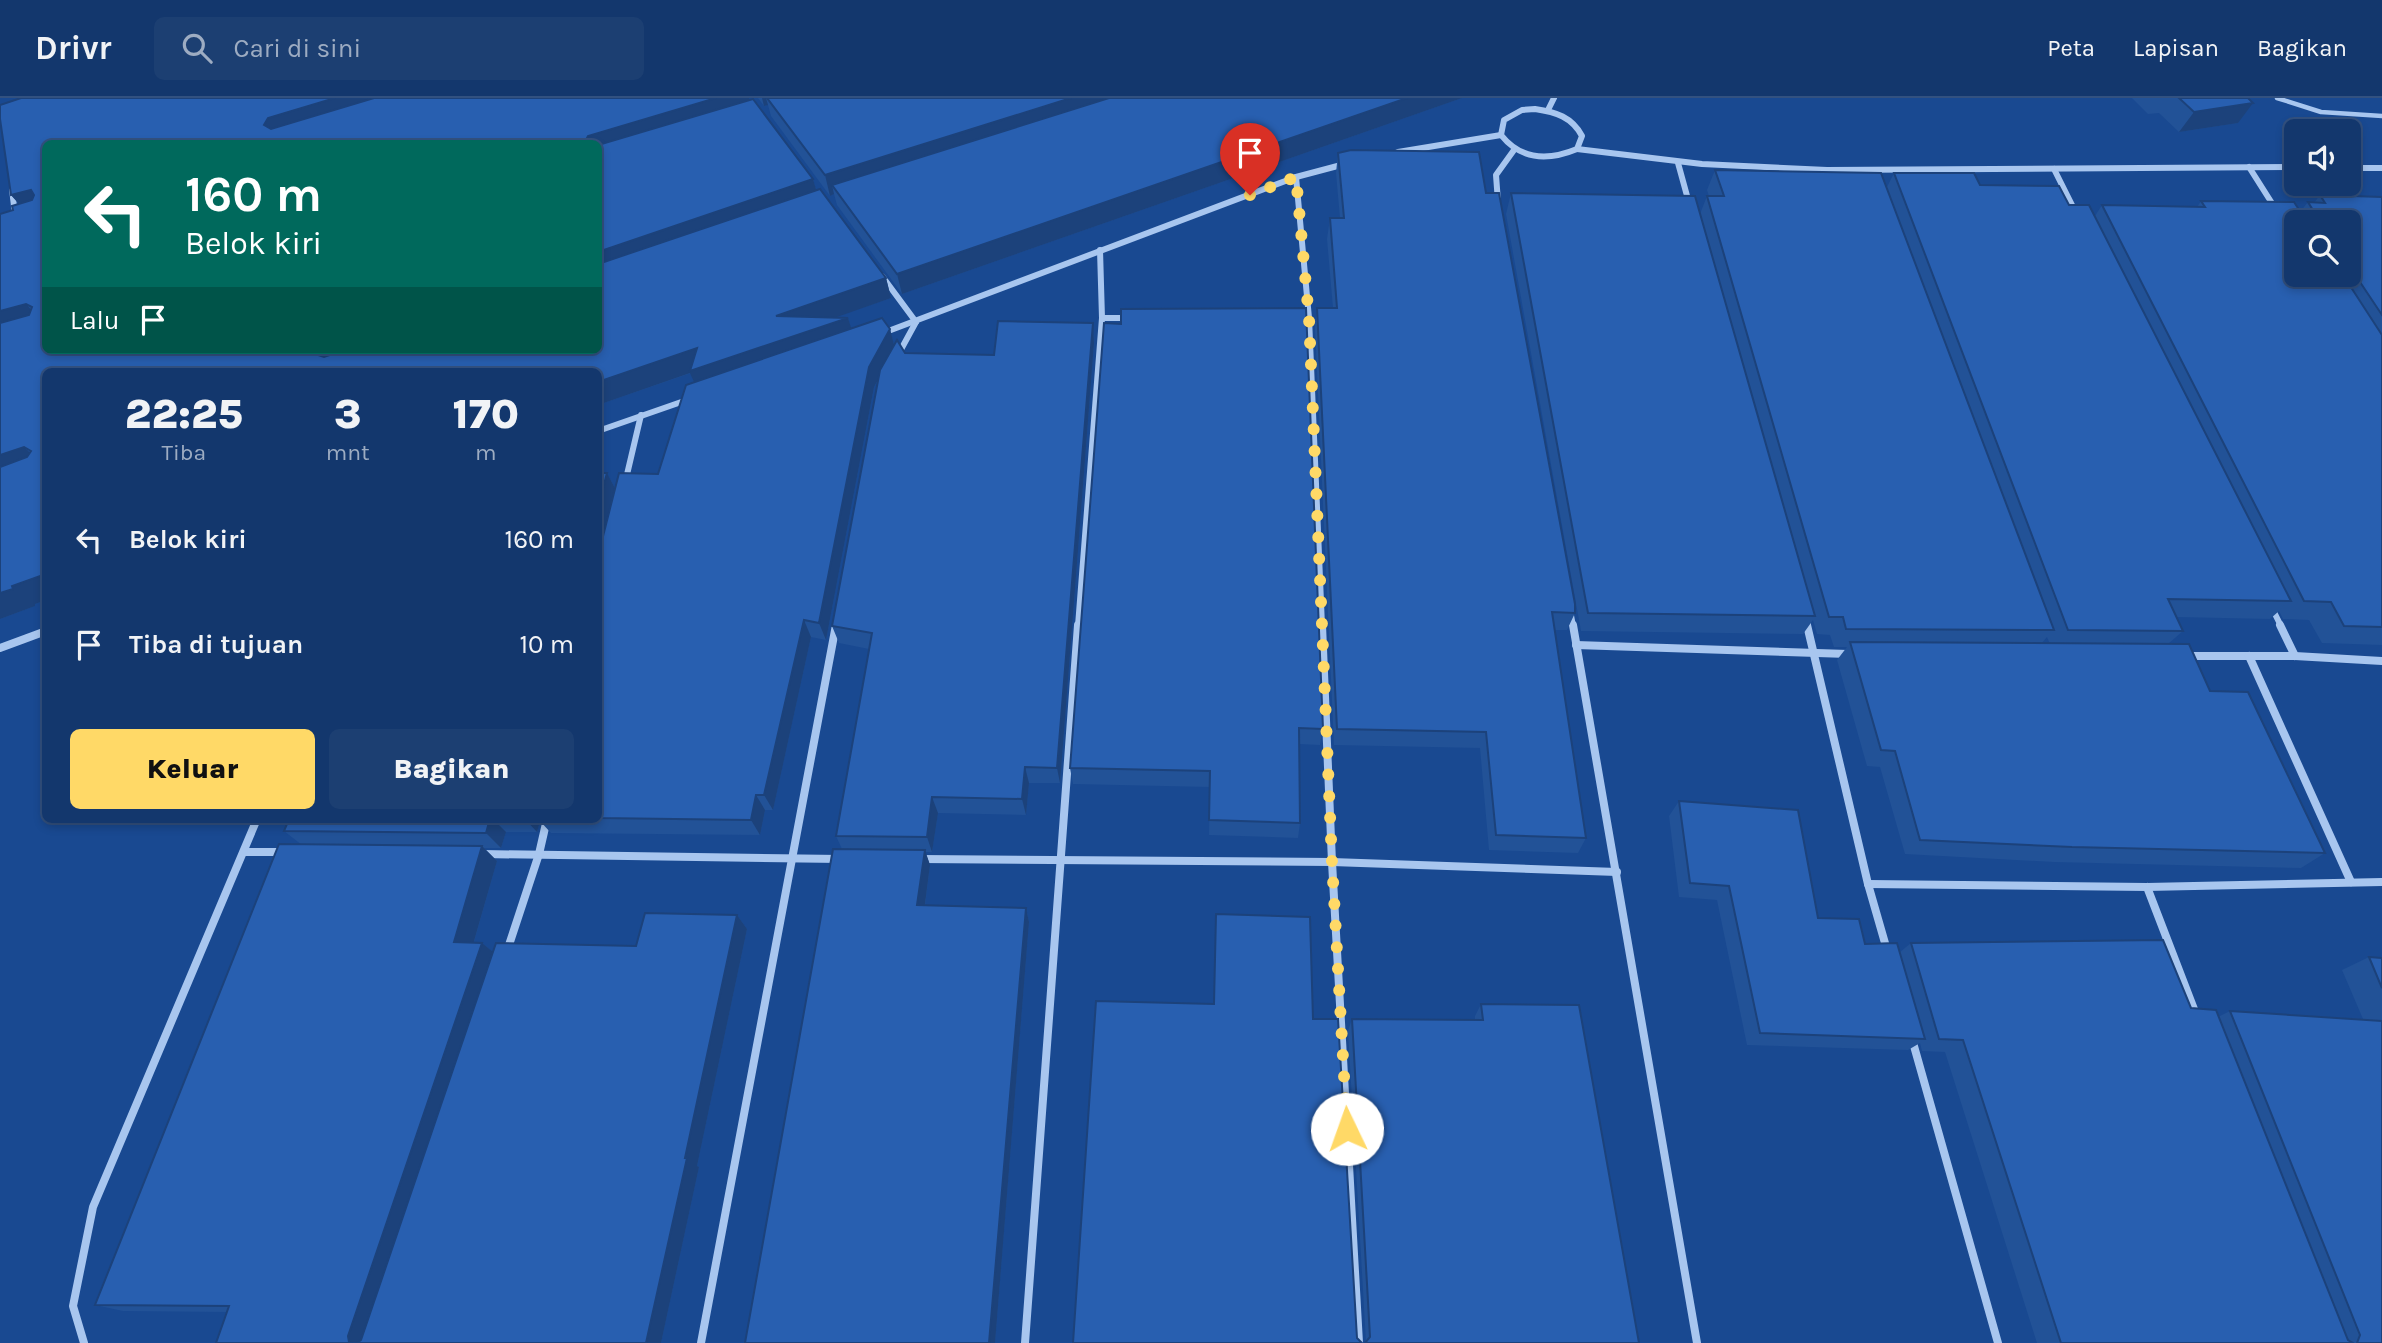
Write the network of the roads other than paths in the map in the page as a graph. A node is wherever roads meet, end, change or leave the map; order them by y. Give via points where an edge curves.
1 (1554, 98) edge
2 (2277, 98) edge
3 (1548, 110) junction
4 (2382, 116) edge
5 (1501, 135) junction
6 (1577, 149) junction
7 (1514, 150) junction
8 (1395, 153) edge
9 (1359, 161) edge
10 (1678, 163) junction
11 (2249, 167) junction
12 (2284, 167) edge
13 (2361, 168) edge
14 (2382, 168) edge
15 (2054, 169) junction
16 (1869, 171) junction
17 (1296, 177) junction
18 (1874, 184) edge
19 (11, 185) edge
20 (1499, 210) edge
21 (1693, 216) edge
22 (2078, 219) edge
23 (2283, 220) edge
24 (16, 225) edge
25 (1100, 250) junction
26 (876, 268) edge
27 (1102, 318) junction
28 (1143, 318) edge
29 (1295, 318) edge
30 (1309, 318) junction
31 (916, 322) junction
32 (877, 335) edge
33 (892, 366) edge
34 (693, 397) edge
35 (641, 415) junction
36 (602, 429) edge
37 (623, 494) edge
38 (2264, 593) edge
39 (1569, 604) edge
40 (1805, 614) edge
41 (838, 617) edge
42 (42, 632) edge
43 (1576, 645) junction
44 (0, 648) edge
45 (1816, 653) junction
46 (1857, 654) edge
47 (2182, 656) edge
48 (2249, 656) junction
49 (2295, 656) junction
50 (2382, 661) edge
51 (255, 823) edge
52 (546, 823) edge
53 (244, 852) junction
54 (299, 852) edge
55 (478, 854) edge
56 (539, 854) junction
57 (793, 858) junction
58 (849, 859) edge
59 (905, 859) edge
60 (1059, 860) junction
61 (1332, 862) junction
62 (1617, 872) junction
63 (2382, 881) edge
64 (2351, 882) junction
65 (1868, 884) junction
66 (2147, 887) junction
67 (504, 960) edge
68 (1890, 962) edge
69 (1909, 1028) edge
70 (2203, 1030) edge
71 (84, 1343) edge
72 (701, 1343) edge
73 (1025, 1343) edge
74 (1359, 1343) edge
75 (1697, 1343) edge
76 (1998, 1343) edge

1 - 3 street
2 - 4 lane via 2321,112
3 - 5 street via 1512,114 1504,120
3 - 6 street via 1578,127 1582,135
5 - 7 street
5 - 8 street
6 - 7 street via 1553,158
6 - 10 street
7 - 20 street via 1496,175
9 - 17 street
10 - 16 street
10 - 21 street
11 - 12 street
11 - 15 street
11 - 23 street
13 - 14 street
15 - 16 street
15 - 22 street
16 - 18 street
17 - 25 street
17 - 30 street
19 - 24 street
25 - 27 street
25 - 31 street
26 - 31 street
27 - 28 street
27 - 60 street
29 - 30 street
30 - 61 street
31 - 32 street
31 - 33 street
34 - 35 street
35 - 36 street
35 - 37 street
38 - 49 street
39 - 43 street
40 - 45 street
41 - 57 street
42 - 44 street
43 - 45 street
43 - 62 street
45 - 46 street
45 - 65 street
47 - 48 street
48 - 49 street
48 - 64 street
49 - 50 street
51 - 53 street
52 - 56 street
53 - 54 street
53 - 71 street via 93,1207 73,1306
55 - 56 street
56 - 57 street
56 - 67 street
57 - 58 street
57 - 72 street
59 - 60 street
60 - 61 street
60 - 73 street
61 - 62 street
61 - 74 street
62 - 75 street
63 - 64 street
64 - 66 street
65 - 66 street
65 - 68 street
66 - 70 street
69 - 76 street

